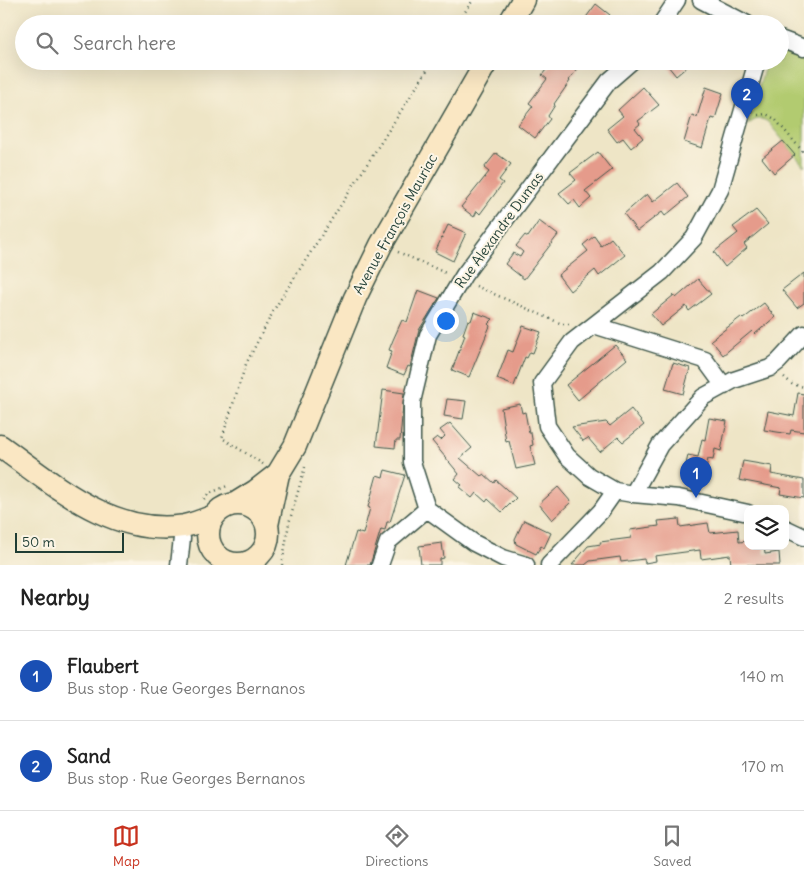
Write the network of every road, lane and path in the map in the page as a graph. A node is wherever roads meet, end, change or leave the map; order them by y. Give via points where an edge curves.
1 (472, 0) edge
2 (522, 0) edge
3 (677, 0) edge
4 (702, 0) edge
5 (463, 15) edge
6 (514, 15) edge
7 (667, 15) edge
8 (730, 15) edge
9 (789, 42) edge
10 (804, 48) edge
11 (427, 70) edge
12 (482, 70) edge
13 (622, 70) edge
14 (753, 70) edge
15 (757, 115) dead end
16 (804, 153) edge
17 (381, 245) junction
18 (461, 280) junction
19 (594, 325) junction
20 (804, 334) edge
21 (770, 368) junction
22 (724, 386) junction
23 (804, 387) edge
24 (0, 446) edge
25 (305, 465) dead end
26 (278, 474) junction
27 (300, 482) junction
28 (615, 491) junction
29 (208, 494) dead end
30 (633, 494) junction
31 (235, 504) junction
32 (427, 509) junction
33 (207, 510) junction
34 (744, 512) edge
35 (266, 525) junction
36 (160, 527) junction
37 (789, 530) edge
38 (804, 537) edge
39 (182, 538) junction
40 (261, 559) edge
41 (219, 560) edge
42 (179, 565) edge
43 (282, 565) edge
44 (380, 565) edge
45 (526, 565) edge
46 (549, 565) edge

1 - 5 path
2 - 6 street
3 - 7 street
4 - 8 street
9 - 10 street
11 - 26 path via 275,308 246,364 222,438
12 - 17 street, Avenue François Mauriac
13 - 18 street, Rue Alexandre Dumas via 609,81
14 - 19 street via 720,190 694,238 662,272
15 - 16 path via 766,114 775,119
17 - 18 path
17 - 26 street, Avenue François Mauriac via 355,298 295,446
18 - 19 path via 562,324
18 - 32 street, Rue Alexandre Dumas via 428,335 412,402 412,462
19 - 22 street via 705,360
19 - 28 street via 572,342 542,383 547,426 567,456 589,476
20 - 21 street
21 - 22 street
21 - 23 path via 792,384
22 - 30 street via 703,397 660,445
24 - 36 street via 81,504 123,522
25 - 27 path
26 - 27 path
26 - 31 street, Avenue François Mauriac
26 - 35 street, Avenue François Mauriac
27 - 43 path
28 - 30 street
28 - 46 street via 601,511
29 - 33 path
30 - 34 street via 679,498
31 - 33 street, Avenue François Mauriac via 220,510
31 - 35 street via 252,508
32 - 44 street via 388,542
32 - 45 street via 474,543 503,558
33 - 36 street, Avenue François Mauriac via 184,526
33 - 41 street via 209,543
35 - 40 street, Avenue François Mauriac via 267,540
36 - 39 street
37 - 38 street
39 - 41 street
39 - 42 street
40 - 41 street, Avenue François Mauriac via 245,564

